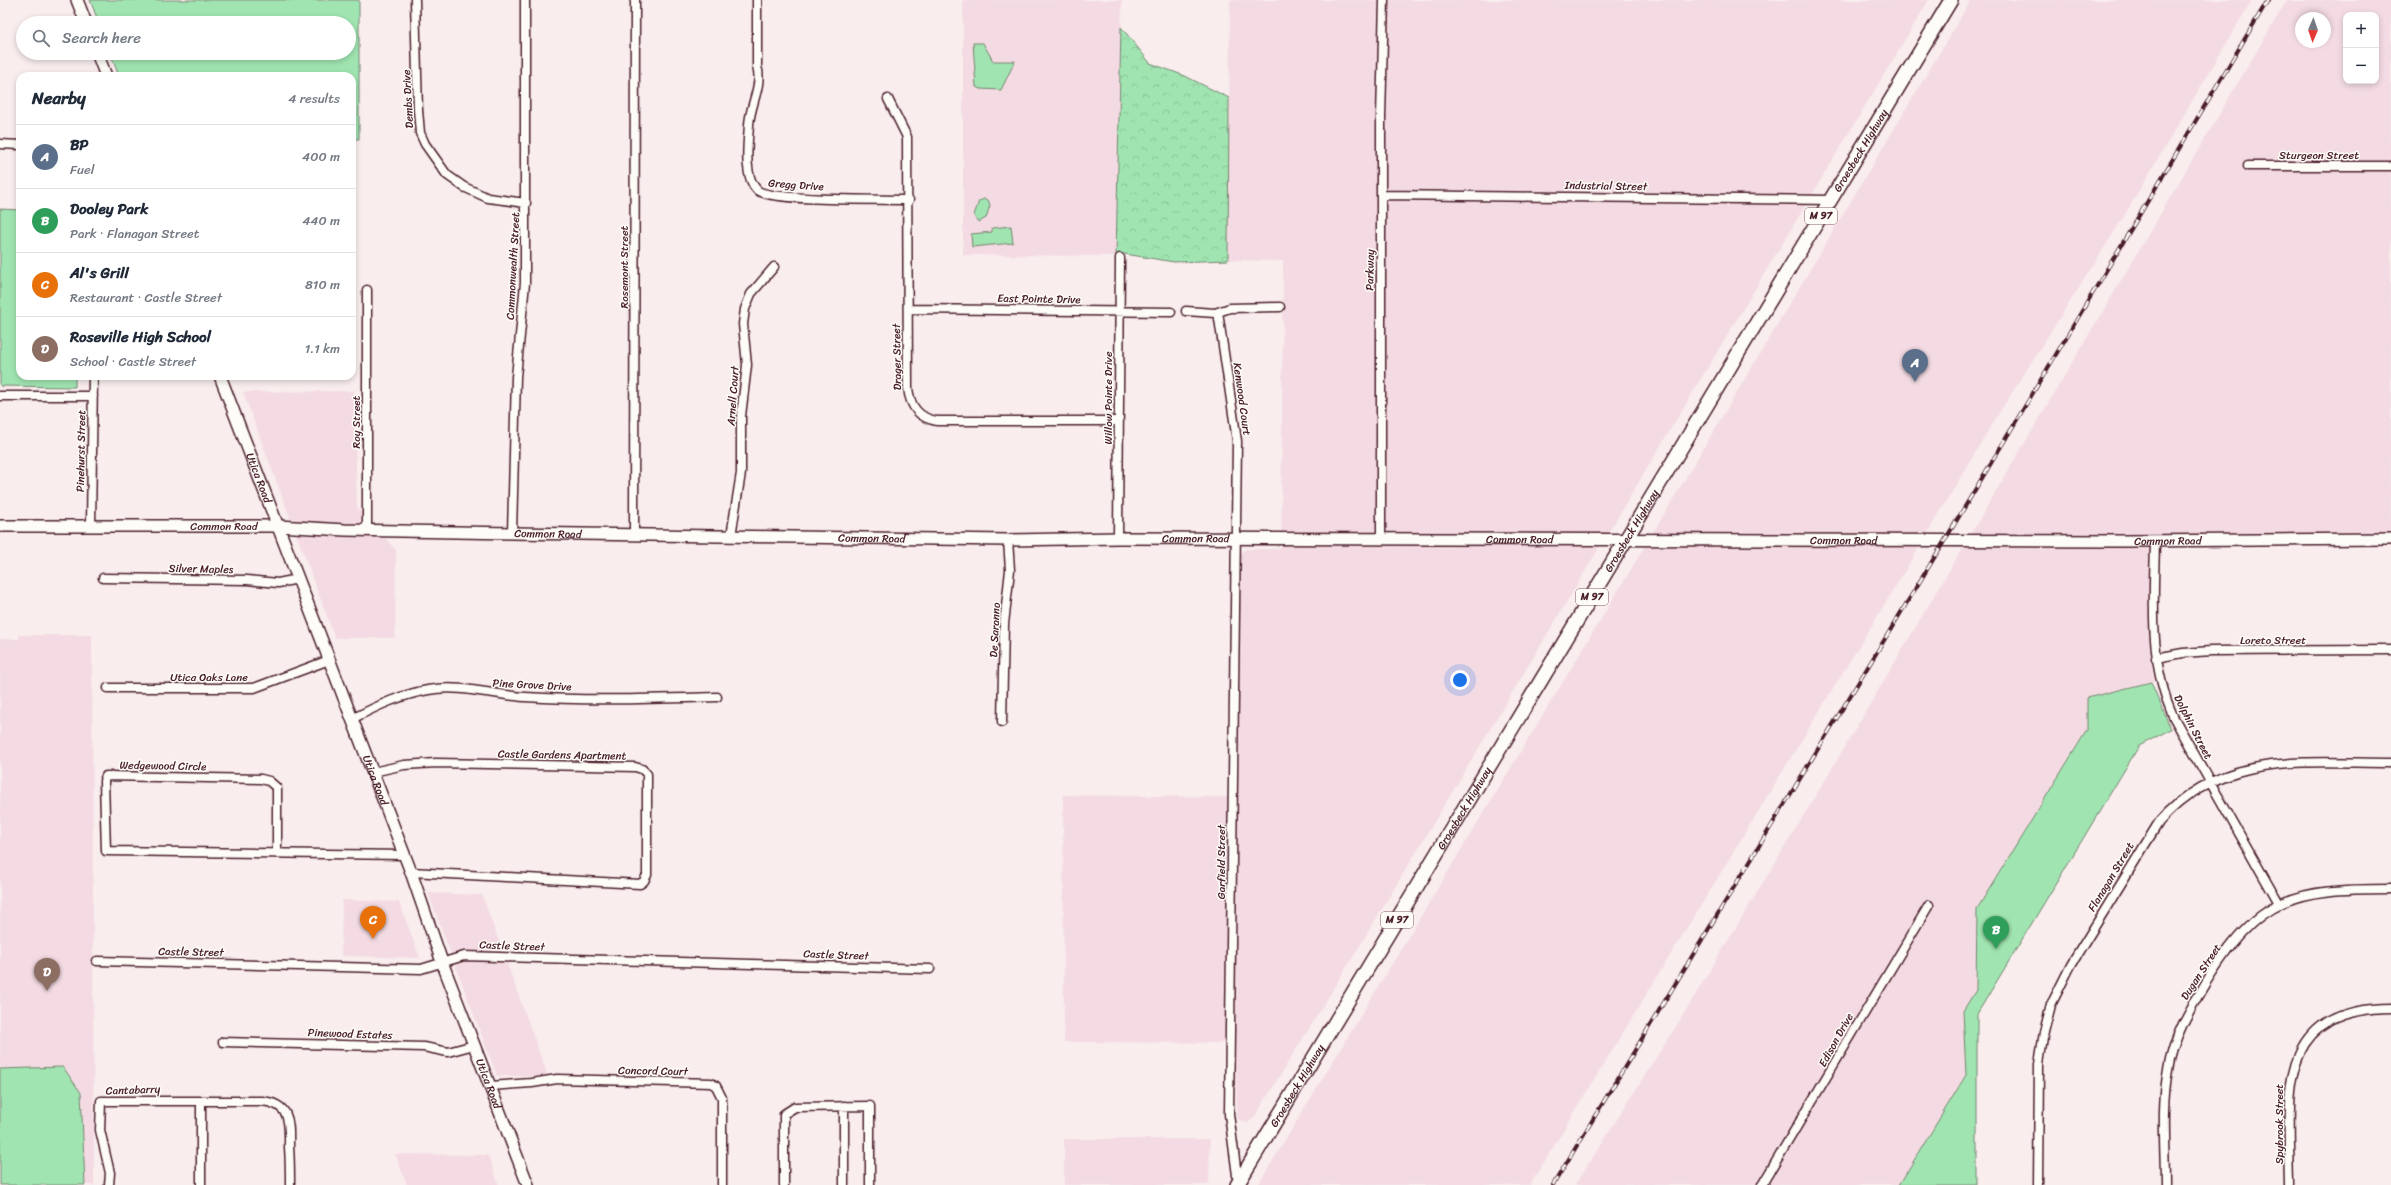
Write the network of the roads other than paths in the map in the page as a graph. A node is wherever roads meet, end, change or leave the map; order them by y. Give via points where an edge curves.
1 (77, 0) edge
2 (415, 0) edge
3 (525, 0) edge
4 (635, 0) edge
5 (757, 0) edge
6 (1384, 0) edge
7 (1951, 0) edge
8 (83, 16) edge
9 (100, 60) edge
10 (104, 72) edge
11 (888, 99) dead end
12 (0, 144) edge
13 (16, 145) edge
14 (2248, 166) dead end
15 (2391, 166) edge
16 (1382, 195) junction
17 (908, 200) junction
18 (1830, 200) junction
19 (526, 203) junction
20 (1120, 258) dead end
21 (774, 267) dead end
22 (367, 290) dead end
23 (1280, 307) dead end
24 (908, 309) junction
25 (1120, 311) junction
26 (1171, 312) dead end
27 (1186, 312) dead end
28 (1218, 312) junction
29 (93, 380) edge
30 (222, 380) edge
31 (0, 396) edge
32 (93, 396) junction
33 (1119, 421) junction
34 (0, 526) edge
35 (91, 526) junction
36 (278, 526) junction
37 (367, 530) junction
38 (512, 533) junction
39 (634, 535) junction
40 (731, 536) junction
41 (1118, 538) junction
42 (1234, 538) junction
43 (1381, 539) junction
44 (1626, 539) junction
45 (2391, 539) edge
46 (1008, 540) junction
47 (2155, 541) junction
48 (103, 578) dead end
49 (298, 579) junction
50 (2391, 650) edge
51 (2156, 658) junction
52 (329, 660) junction
53 (108, 688) dead end
54 (717, 696) dead end
55 (352, 719) junction
56 (1002, 722) dead end
57 (2391, 763) edge
58 (373, 772) junction
59 (2210, 783) junction
60 (277, 853) junction
61 (404, 855) junction
62 (411, 872) junction
63 (2391, 889) edge
64 (2280, 904) junction
65 (1930, 905) dead end
66 (97, 961) dead end
67 (442, 962) junction
68 (930, 969) dead end
69 (2391, 1008) edge
70 (223, 1042) dead end
71 (474, 1045) junction
72 (490, 1086) junction
73 (201, 1100) junction
74 (844, 1106) junction
75 (110, 1185) edge
76 (201, 1185) edge
77 (290, 1185) edge
78 (528, 1185) edge
79 (722, 1185) edge
80 (784, 1185) edge
81 (844, 1185) edge
82 (870, 1185) edge
83 (1237, 1185) edge
84 (1762, 1185) edge
85 (2038, 1185) edge
86 (2165, 1185) edge
87 (2290, 1185) edge

1 - 8 street
2 - 19 street, Dembs Drive via 418,110 420,133 425,144 447,175 469,190 488,198
3 - 19 street, Commonwealth Street
4 - 39 street, Rosemont Street
5 - 17 street, Gregg Drive via 757,66 760,75 749,124 748,171 757,190 769,195 793,197
6 - 16 street, Parkway
7 - 18 main road, Groesbeck Highway / M 97
9 - 10 street
11 - 17 street, Drager Street via 907,137
12 - 13 street
14 - 15 street, Sturgeon Street
16 - 18 street, Industrial Street
16 - 43 street, Parkway
17 - 24 street, Drager Street
18 - 44 main road, Groesbeck Highway / M 97
19 - 38 street, Commonwealth Street via 525,283 516,377
20 - 25 street, Willow Pointe Drive
21 - 40 street, Arnell Court via 751,294 745,309 743,330 746,365 741,416 741,473
22 - 37 street, Roy Street
23 - 28 street via 1230,308
24 - 25 street, East Pointe Drive
24 - 33 street, Drager Street via 908,388 912,405 923,416 937,421
25 - 26 street, East Pointe Drive
25 - 33 street, Willow Pointe Drive
27 - 28 street
28 - 42 street, Kenwood Court via 1237,441
29 - 32 street, Pinehurst Street
30 - 36 street, Utica Road
31 - 32 street
32 - 35 street, Pinehurst Street
33 - 41 street, Willow Pointe Drive
34 - 35 street, Common Road
35 - 36 street, Common Road
36 - 37 street, Common Road
36 - 49 street, Utica Road
37 - 38 street, Common Road
38 - 39 street, Common Road
39 - 40 street, Common Road
40 - 46 street, Common Road
41 - 42 street, Common Road
41 - 46 street, Common Road
42 - 43 street, Common Road
42 - 83 street, Garfield Street via 1229,1114
43 - 44 street, Common Road
44 - 47 street, Common Road
44 - 83 main road, Groesbeck Highway / M 97
45 - 47 street, Common Road
46 - 56 street, De Saranno via 1010,570 1004,624
47 - 51 street, Dolphin Street
48 - 49 street, Silver Maples via 247,580 267,583
49 - 52 street, Utica Road
50 - 51 street, Loreto Street via 2211,651
51 - 59 street, Dolphin Street via 2170,710
52 - 53 street, Utica Oaks Lane via 254,688
52 - 55 street, Utica Road
54 - 55 street, Pine Grove Drive via 620,700 525,697 446,688 430,689 381,703
55 - 58 street, Utica Road
57 - 59 street, Flanagan Street via 2269,764 2243,768
58 - 61 street, Utica Road
58 - 62 street, Castle Gardens Apartment via 404,765 436,763 635,767 647,774 646,875 640,884
59 - 64 street, Dolphin Street
59 - 85 street, Flanagan Street via 2179,802 2159,822 2056,993 2047,1019 2039,1064
60 - 60 street, Wedgewood Circle via 106,851 106,776 269,781 277,788
60 - 61 street, Wedgewood Circle
61 - 62 street, Utica Road
62 - 67 street, Utica Road
63 - 64 street, Dugan Street via 2326,890
64 - 86 street, Dugan Street via 2256,918 2231,946 2188,1012 2177,1037 2171,1053 2166,1085
65 - 84 street, Edison Drive
66 - 67 street, Castle Street via 421,969
67 - 68 street, Castle Street via 464,956
67 - 71 street, Utica Road
69 - 87 street, Spybrook Street via 2361,1010 2338,1016 2318,1030 2301,1050 2292,1068 2289,1088
70 - 71 street, Pinewood Estates via 424,1047 442,1053
71 - 72 street, Utica Road
72 - 78 street, Utica Road
72 - 79 street, Concord Court via 557,1079 703,1083 716,1086 722,1098
73 - 75 street, Cantabarry via 101,1101 100,1130 110,1173
73 - 76 street
73 - 77 street via 270,1102 286,1112 290,1124
74 - 80 street via 795,1107 784,1114
74 - 81 street
74 - 82 street via 870,1106

